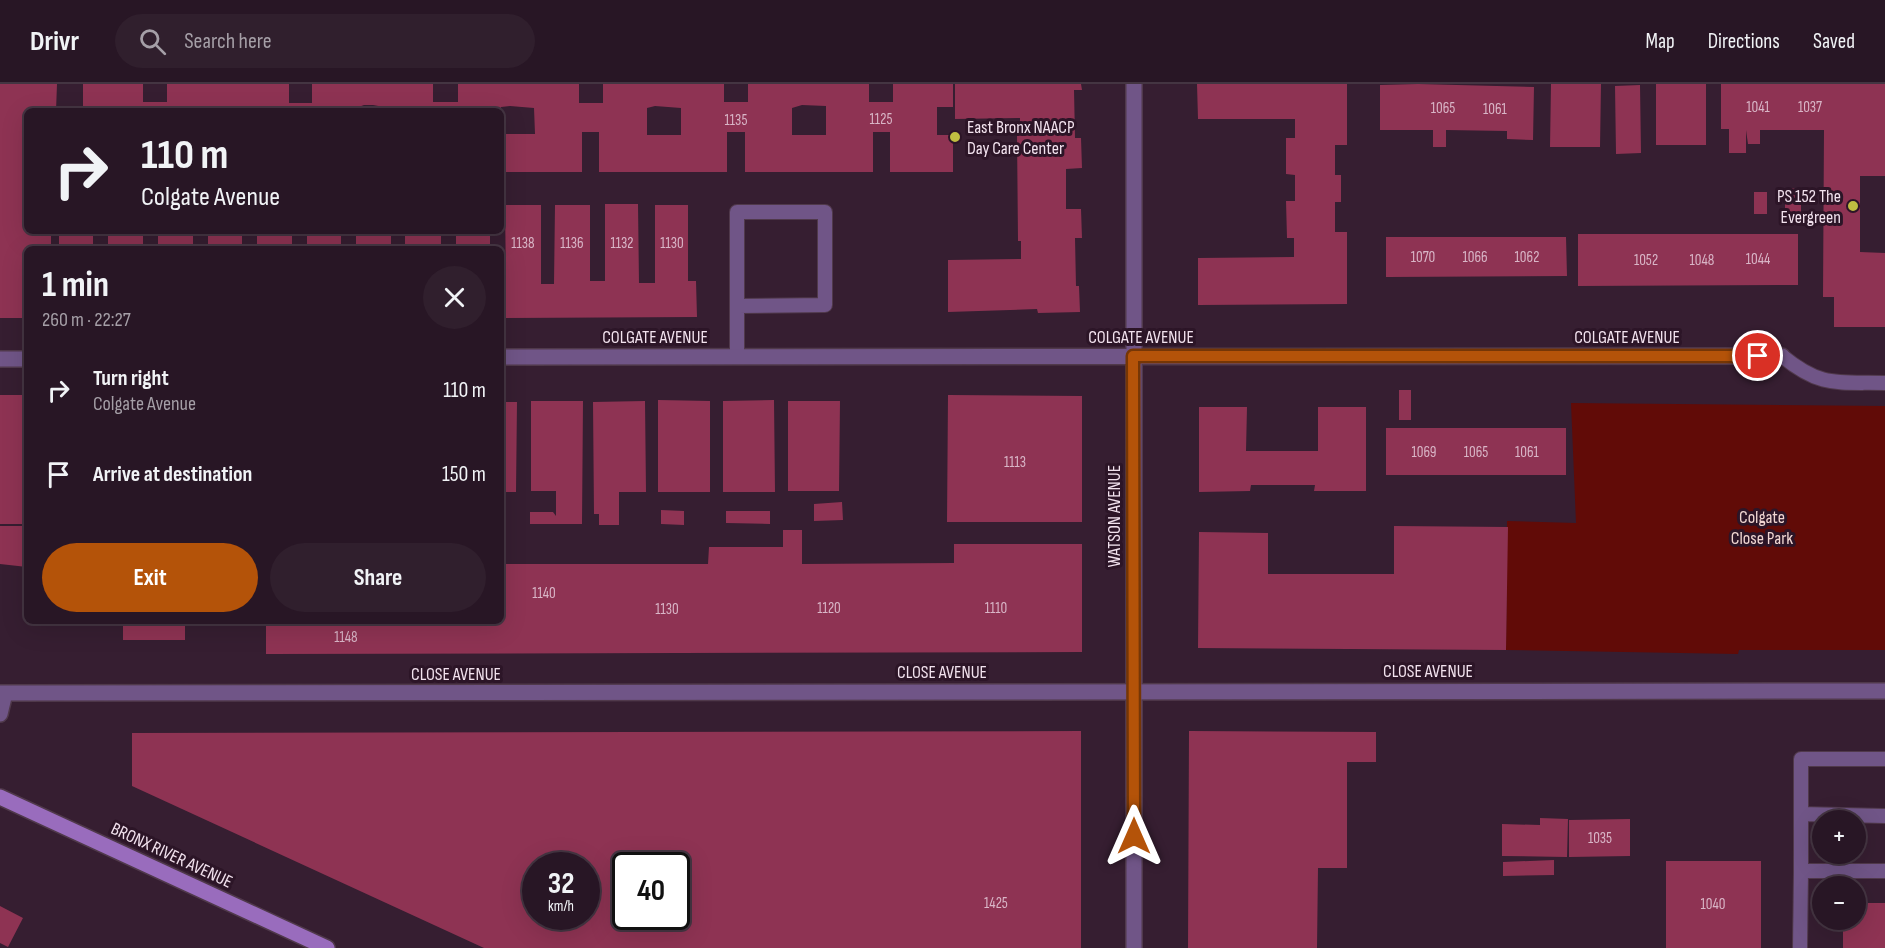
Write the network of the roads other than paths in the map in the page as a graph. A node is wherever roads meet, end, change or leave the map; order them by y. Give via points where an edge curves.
1 (1134, 84) edge
2 (737, 306) junction
3 (737, 356) junction
4 (1133, 356) junction
5 (1782, 356) joint
6 (504, 357) edge
7 (0, 359) edge
8 (24, 359) edge
9 (1885, 383) edge
10 (1134, 691) junction
11 (1885, 691) edge
12 (3, 693) edge
13 (0, 714) edge
14 (1885, 759) edge
15 (0, 797) edge
16 (1801, 814) junction
17 (1885, 816) edge
18 (1801, 870) junction
19 (1885, 871) edge
20 (327, 948) edge
21 (1134, 948) edge
22 (1800, 948) edge

1 - 4 street, WATSON AVENUE
2 - 2 lane via 736,212 825,212 825,304
2 - 3 lane
3 - 4 street, COLGATE AVENUE
3 - 6 street, COLGATE AVENUE
4 - 5 street, COLGATE AVENUE
4 - 10 street, WATSON AVENUE
5 - 9 lane via 1823,382
7 - 8 street
10 - 11 street, CLOSE AVENUE
10 - 12 street, CLOSE AVENUE
10 - 21 street, WATSON AVENUE
12 - 13 street
14 - 16 lane via 1801,759
15 - 20 main road, BRONX RIVER AVENUE
16 - 17 lane
16 - 18 lane
18 - 19 lane
18 - 22 lane

